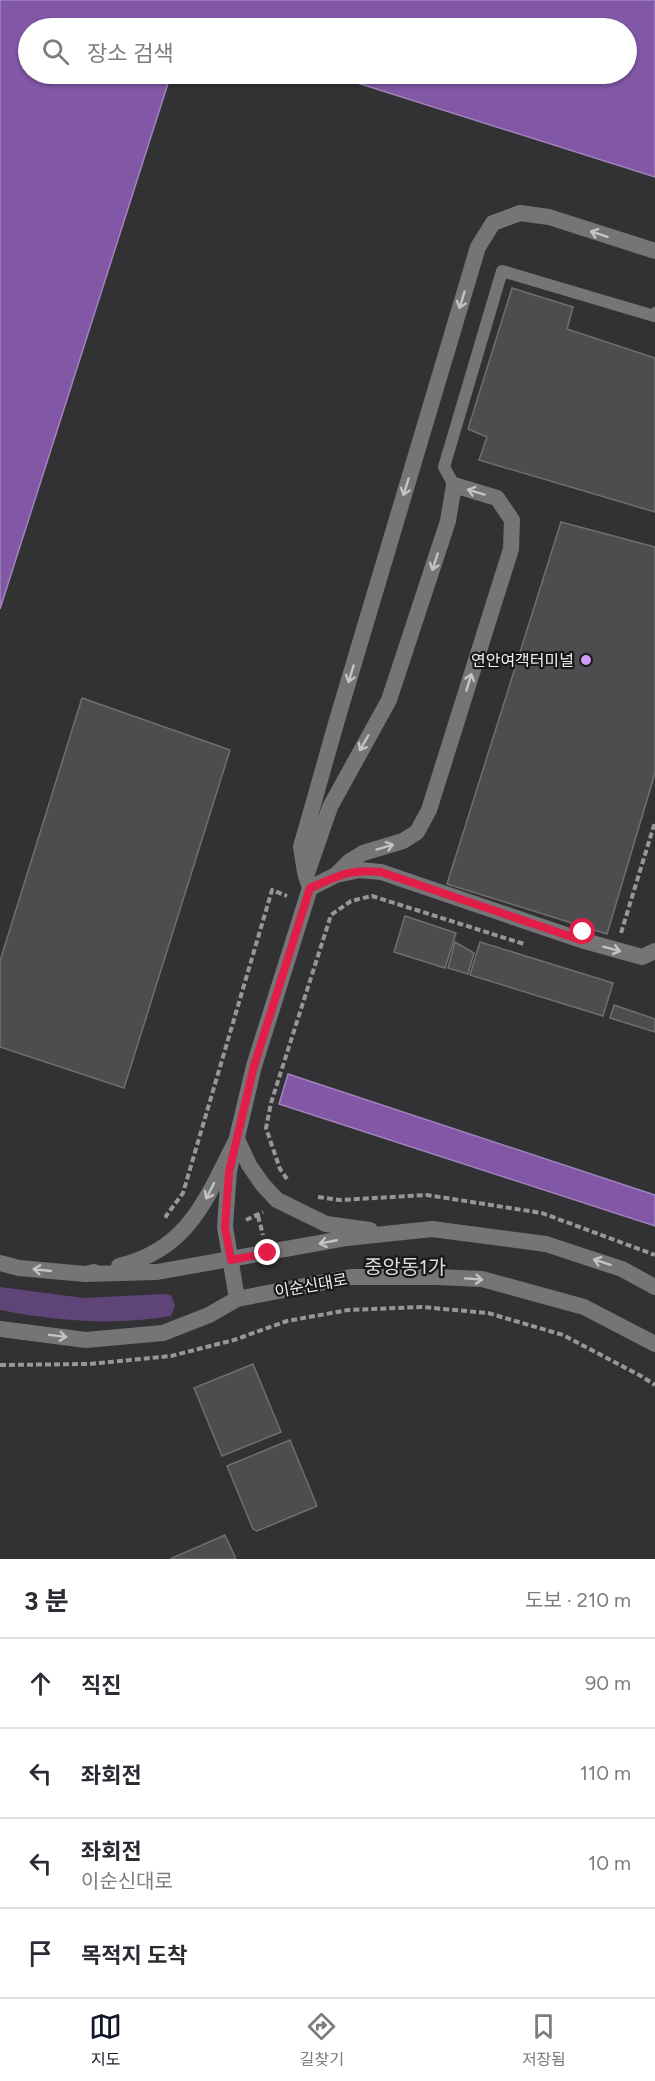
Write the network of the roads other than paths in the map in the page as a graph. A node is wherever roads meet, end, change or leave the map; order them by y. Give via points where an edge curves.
1 (655, 251) edge
2 (655, 313) edge
3 (454, 485) junction
4 (336, 875) junction
5 (307, 889) junction
6 (655, 951) edge
7 (237, 1138) junction
8 (391, 1234) junction
9 (231, 1260) junction
10 (0, 1263) edge
11 (85, 1274) junction
12 (655, 1287) edge
13 (237, 1299) junction
14 (0, 1329) edge
15 (655, 1344) edge

1 -> 5 street via 549,217 520,213 493,223 478,247 301,847
2 - 3 lane via 654,316 502,271 444,467
4 -> 3 street via 363,853 403,841 417,832 429,810 511,549 512,520 497,498
3 -> 5 street via 448,521 389,700 330,807
4 - 5 street
4 -> 6 street via 360,870 381,872 581,940 642,957
5 - 7 street via 254,1066
7 - 8 street via 249,1165 278,1200 326,1224
7 - 9 street via 229,1172 225,1227
7 -> 11 street via 201,1209 166,1247 139,1261
8 -> 9 street via 347,1238
12 -> 8 street via 622,1269 546,1244 432,1229
9 - 11 street via 157,1272
9 - 13 street
11 -> 10 street
14 -> 13 street, 이순신대로 via 86,1340 163,1333
13 -> 15 street, 이순신대로 via 351,1277 482,1279 584,1307

